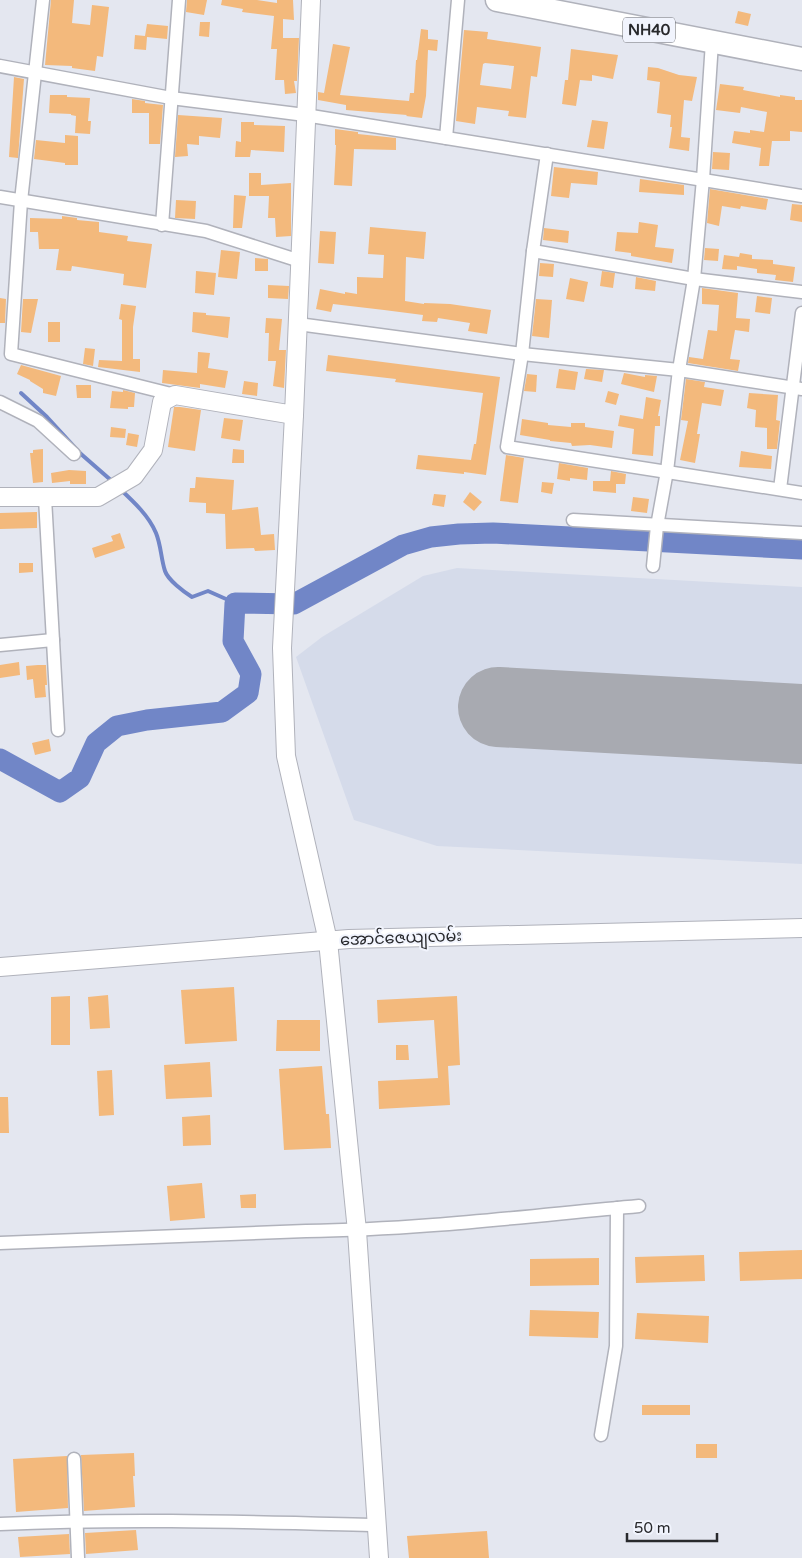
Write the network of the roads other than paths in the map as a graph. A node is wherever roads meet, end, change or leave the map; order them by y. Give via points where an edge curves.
1 (43, 0) edge
2 (179, 0) edge
3 (311, 0) edge
4 (458, 0) edge
5 (497, 0) edge
6 (712, 42) junction
7 (802, 59) edge
8 (0, 66) edge
9 (36, 72) junction
10 (171, 98) junction
11 (305, 115) junction
12 (446, 138) junction
13 (546, 154) junction
14 (703, 179) junction
15 (802, 196) edge
16 (0, 197) edge
17 (21, 201) junction
18 (162, 225) junction
19 (533, 251) junction
20 (300, 261) junction
21 (694, 279) junction
22 (802, 292) edge
23 (802, 313) edge
24 (298, 324) junction
25 (522, 354) junction
26 (679, 370) junction
27 (797, 388) edge
28 (175, 395) junction
29 (0, 402) edge
30 (294, 415) junction
31 (74, 454) dead end
32 (667, 471) junction
33 (780, 490) junction
34 (802, 493) edge
35 (0, 497) edge
36 (45, 498) junction
37 (573, 520) dead end
38 (657, 526) junction
39 (802, 533) edge
40 (653, 566) dead end
41 (53, 640) junction
42 (0, 645) edge
43 (58, 730) dead end
44 (802, 928) edge
45 (328, 940) junction
46 (0, 967) edge
47 (639, 1206) dead end
48 (617, 1208) junction
49 (357, 1230) junction
50 (0, 1243) edge
51 (601, 1435) dead end
52 (74, 1459) dead end
53 (76, 1521) junction
54 (0, 1524) edge
55 (377, 1526) junction
56 (78, 1558) edge
57 (379, 1558) edge

1 - 9 street
2 - 10 street
3 - 11 street
4 - 12 street
5 - 6 highway, NH40
6 - 7 highway, NH40
6 - 14 street
8 - 9 street
9 - 10 street
9 - 17 street
10 - 11 street
10 - 18 street
11 - 12 street
11 - 20 street
12 - 13 street
13 - 14 street
13 - 19 street
14 - 15 street
14 - 21 street
16 - 17 street
17 - 18 street
17 - 28 street via 11,354
18 - 20 street via 206,231
19 - 21 street
19 - 25 street
20 - 24 street
21 - 22 street
21 - 26 street
23 - 27 street
24 - 25 street
24 - 30 street
25 - 26 street
25 - 32 street via 507,447
26 - 27 street
26 - 32 street
27 - 33 street
28 - 30 street
28 - 36 street via 162,402 153,450 134,476 98,497
29 - 31 street via 38,421
30 - 45 street via 282,648 286,756
32 - 33 street
32 - 38 street
33 - 34 street
35 - 36 street
36 - 41 street
37 - 38 street
38 - 39 street
38 - 40 street
41 - 42 street
41 - 43 street
44 - 45 street, အောင်ဇေယျလမ်း
45 - 46 street, အောင်ဇေယျလမ်း
45 - 49 street
47 - 48 street
48 - 49 street
48 - 51 street via 616,1346
49 - 50 street
49 - 55 street
52 - 53 street
53 - 54 street
53 - 55 street
53 - 56 street
55 - 57 street

